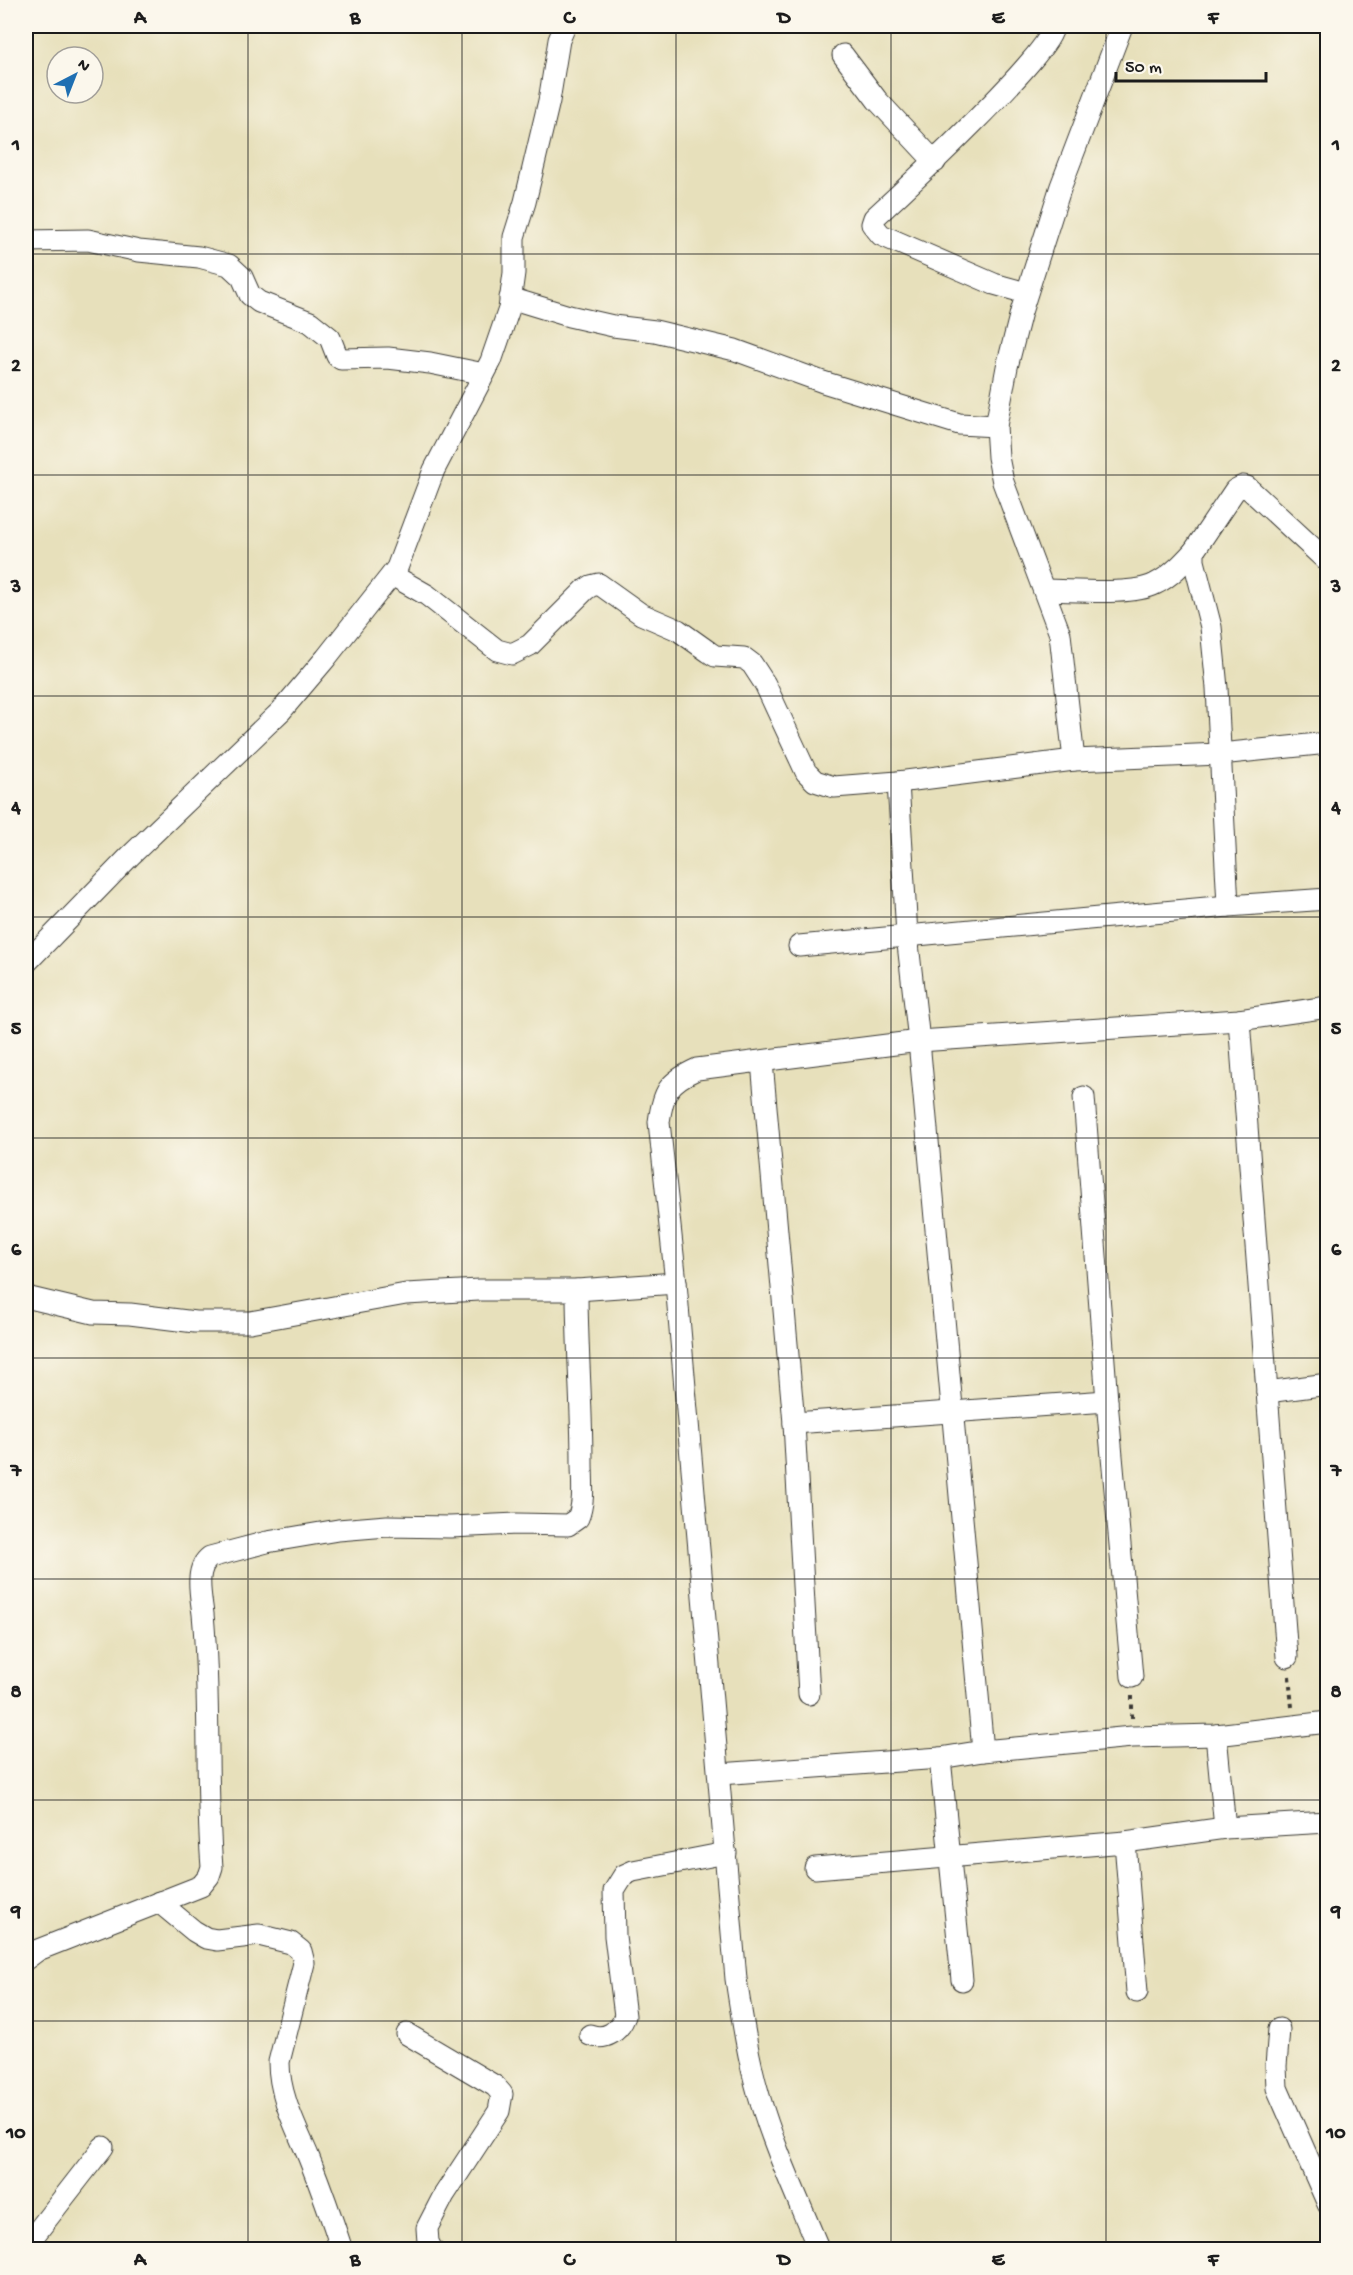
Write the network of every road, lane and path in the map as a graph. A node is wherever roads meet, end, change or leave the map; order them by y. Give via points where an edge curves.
1 (564, 26) edge
2 (1053, 26) edge
3 (1122, 26) edge
4 (843, 55) dead end
5 (935, 162) junction
6 (26, 241) edge
7 (1026, 293) junction
8 (510, 298) junction
9 (484, 374) junction
10 (996, 426) junction
11 (1194, 551) junction
12 (1328, 562) edge
13 (393, 575) junction
14 (1045, 590) junction
15 (1328, 743) edge
16 (1220, 754) junction
17 (1074, 760) junction
18 (898, 782) junction
19 (1328, 899) edge
20 (1228, 906) junction
21 (908, 935) junction
22 (799, 946) dead end
23 (26, 963) edge
24 (1328, 1006) edge
25 (1239, 1020) junction
26 (919, 1041) junction
27 (762, 1062) junction
28 (1083, 1097) dead end
29 (676, 1283) junction
30 (576, 1290) junction
31 (26, 1297) edge
32 (1328, 1384) edge
33 (1267, 1392) junction
34 (1107, 1401) junction
35 (953, 1413) junction
36 (794, 1423) junction
37 (1287, 1657) joint
38 (1132, 1677) joint
39 (809, 1694) dead end
40 (1328, 1722) edge
41 (1294, 1726) junction
42 (1216, 1735) junction
43 (1132, 1737) junction
44 (983, 1751) junction
45 (940, 1758) junction
46 (720, 1774) junction
47 (1328, 1822) edge
48 (1225, 1828) junction
49 (1125, 1842) junction
50 (726, 1853) junction
51 (950, 1858) junction
52 (815, 1868) dead end
53 (159, 1902) junction
54 (26, 1959) edge
55 (962, 1980) dead end
56 (1137, 1992) dead end
57 (1279, 2029) dead end
58 (407, 2034) dead end
59 (590, 2035) dead end
60 (103, 2146) dead end
61 (1328, 2204) edge
62 (26, 2246) edge
63 (342, 2250) edge
64 (432, 2250) edge
65 (819, 2250) edge

1 - 8 street via 514,237
2 - 5 street via 1047,43
3 - 7 street via 1061,186
4 - 5 street via 877,100
5 - 7 street via 874,218 874,228 881,236 994,284
6 - 9 street via 88,240 219,261 238,272 250,295 259,302 310,322 330,338 341,359 388,358
7 - 10 street
8 - 9 street via 501,336
8 - 10 street via 591,321 735,350 959,424
9 - 13 street via 434,470
10 - 14 street via 1003,482
11 - 12 street via 1234,490 1243,486
11 - 14 street via 1156,584 1138,590
11 - 16 street via 1195,570 1211,627
13 - 18 street via 427,595 497,650 512,654 530,645 585,590 599,584 641,614 678,630 715,656 744,658 752,664 806,772 815,781 834,787
13 - 23 street via 281,711 130,856
14 - 17 street via 1060,634
15 - 16 street
16 - 17 street
16 - 20 street
17 - 18 street
18 - 21 street
19 - 20 street
20 - 21 street
21 - 22 street
21 - 26 street
24 - 25 street
25 - 26 street
25 - 33 street
26 - 27 street
26 - 35 street
27 - 29 street via 697,1070 681,1076 669,1086 662,1102 659,1122
27 - 36 street
28 - 34 street
29 - 30 street
29 - 46 street
30 - 31 street via 406,1294 281,1318 231,1322 86,1312
30 - 53 street via 582,1484 580,1515 575,1522 338,1530 218,1553 204,1561 200,1584 207,1653 212,1867 201,1886
32 - 33 street
33 - 37 street
34 - 35 street
34 - 38 street
35 - 36 street
35 - 44 street
36 - 39 street
37 - 41 path
38 - 43 path
40 - 41 street
41 - 42 street
42 - 43 street
42 - 48 street
43 - 44 street
44 - 45 street
45 - 46 street
45 - 51 street
46 - 50 street
47 - 48 street
48 - 49 street
49 - 51 street
49 - 56 street
50 - 59 street via 633,1871 618,1883 614,1891 615,1936 626,2016 621,2026 604,2037
50 - 65 street via 736,1979 748,2049 767,2121
51 - 52 street
51 - 55 street
53 - 54 street via 38,1950
53 - 63 street via 206,1938 259,1935 291,1943 301,1951 304,1963 279,2075 284,2098
57 - 61 street via 1277,2088
58 - 64 street via 495,2086 502,2094 499,2111 427,2228
60 - 62 street

